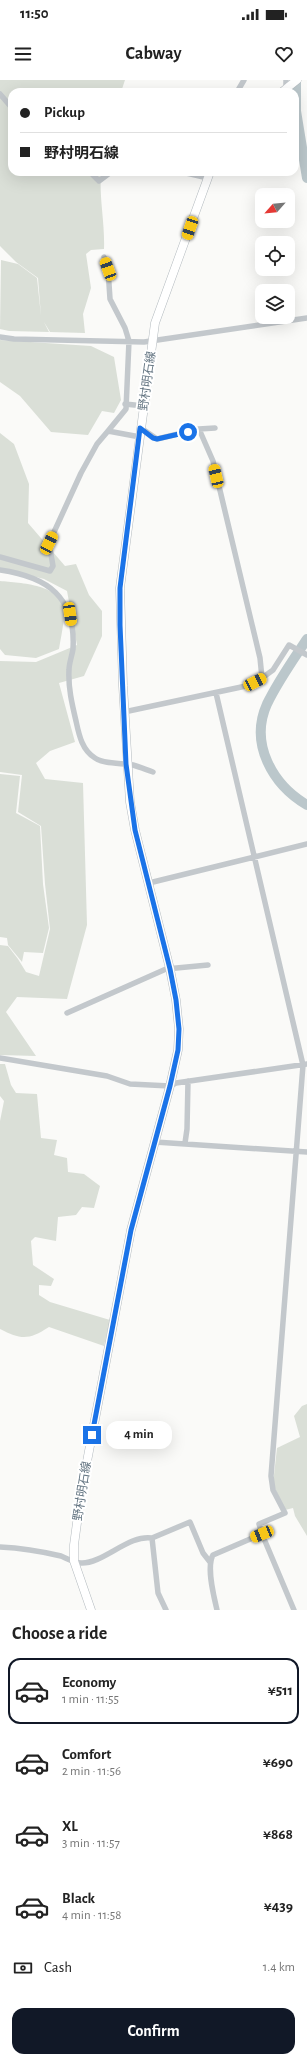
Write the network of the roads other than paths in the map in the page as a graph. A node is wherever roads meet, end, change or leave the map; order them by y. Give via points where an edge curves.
1 (297, 80) edge
2 (287, 88) edge
3 (0, 94) edge
4 (8, 103) edge
5 (94, 176) edge
6 (106, 176) edge
7 (209, 176) edge
8 (104, 257) dead end
9 (307, 318) edge
10 (0, 337) edge
11 (128, 341) junction
12 (153, 341) junction
13 (126, 404) junction
14 (144, 406) junction
15 (214, 428) dead end
16 (199, 429) junction
17 (108, 431) junction
18 (140, 433) junction
19 (0, 557) edge
20 (0, 570) edge
21 (306, 655) edge
22 (262, 678) junction
23 (216, 693) junction
24 (124, 712) junction
25 (126, 764) junction
26 (154, 772) dead end
27 (307, 844) edge
28 (253, 856) junction
29 (148, 883) junction
30 (208, 965) dead end
31 (170, 969) junction
32 (67, 1013) dead end
33 (0, 1058) edge
34 (305, 1064) edge
35 (188, 1081) junction
36 (170, 1086) junction
37 (155, 1142) junction
38 (185, 1144) junction
39 (297, 1152) junction
40 (307, 1152) edge
41 (262, 1534) junction
42 (152, 1538) junction
43 (0, 1547) edge
44 (74, 1561) junction
45 (210, 1562) junction
46 (91, 1610) edge
47 (166, 1610) edge
48 (217, 1610) edge
49 (294, 1610) edge

1 - 2 main road
3 - 4 street
5 - 6 street via 99,181
7 - 12 main road, 野村明石線 via 156,323
8 - 11 street via 108,269 110,298 125,328
9 - 12 street
10 - 11 street
11 - 12 street
11 - 13 street
12 - 14 main road, 野村明石線
13 - 14 street
13 - 17 street via 126,409
14 - 18 main road, 野村明石線
15 - 16 street
16 - 18 street via 157,439
16 - 22 street via 212,461 260,658
17 - 18 street
17 - 19 street via 97,444 81,473 49,543 53,566 50,571
18 - 24 main road, 野村明石線 via 120,588
20 - 25 street via 36,580 54,590 62,598 70,614 73,649 69,682 78,732 84,747 96,760
21 - 22 street via 290,646 272,670
22 - 23 street via 246,686
23 - 24 street
23 - 28 street
24 - 25 main road, 野村明石線
25 - 26 street
25 - 29 main road, 野村明石線 via 135,830
27 - 28 street
28 - 29 street
28 - 34 street
29 - 31 main road, 野村明石線
30 - 31 street
31 - 32 street
31 - 36 main road, 野村明石線 via 179,1029 178,1050
33 - 36 street via 107,1076 130,1084
34 - 35 street
34 - 39 street
35 - 36 street
35 - 38 street
36 - 37 main road, 野村明石線
37 - 38 street
37 - 44 main road, 野村明石線 via 131,1230 81,1493
38 - 39 street
39 - 40 street
39 - 41 street via 271,1476 273,1490 285,1513 259,1524
41 - 45 street via 216,1553
41 - 49 street
42 - 44 street via 147,1537 94,1560 80,1564
42 - 45 street via 190,1522 202,1553
42 - 47 street via 158,1593
43 - 44 street via 23,1548
44 - 46 main road, 野村明石線
45 - 48 street

